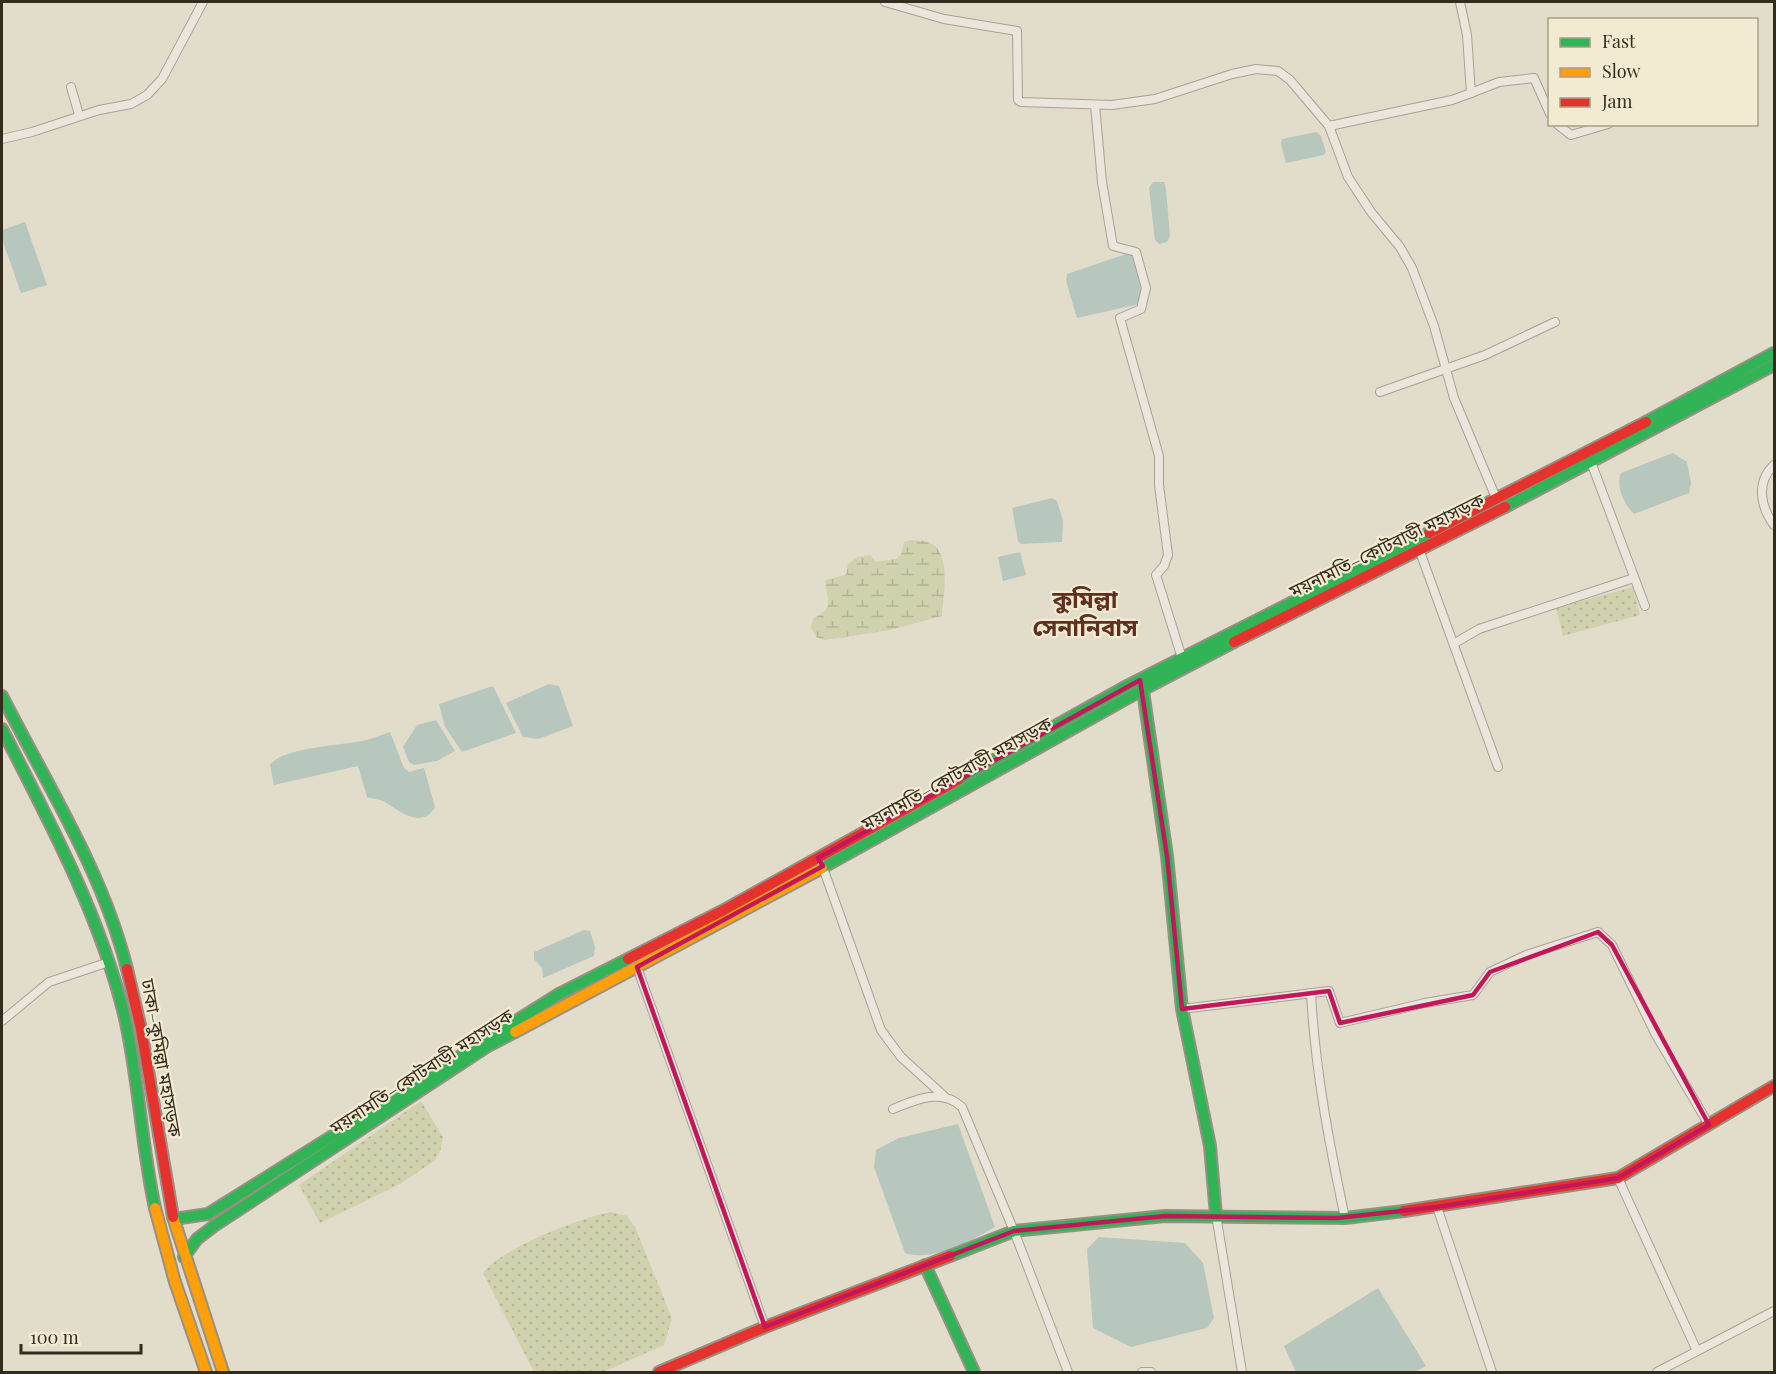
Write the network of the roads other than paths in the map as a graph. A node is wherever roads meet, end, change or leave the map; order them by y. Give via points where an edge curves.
1 (203, 2) edge
2 (885, 2) edge
3 (1460, 2) edge
4 (71, 87) dead end
5 (1471, 93) junction
6 (1095, 105) junction
7 (1548, 110) edge
8 (79, 116) junction
9 (1329, 126) junction
10 (1560, 126) edge
11 (1601, 126) edge
12 (2, 139) edge
13 (1555, 322) dead end
14 (1774, 353) edge
15 (1774, 365) edge
16 (1446, 369) junction
17 (1380, 392) dead end
18 (1592, 462) junction
19 (1774, 465) edge
20 (1496, 498) junction
21 (1774, 525) edge
22 (1419, 549) junction
23 (1634, 578) junction
24 (1645, 606) dead end
25 (1455, 644) junction
26 (1182, 658) junction
27 (1142, 684) junction
28 (2, 696) edge
29 (2, 729) edge
30 (1498, 767) dead end
31 (821, 862) junction
32 (109, 962) junction
33 (637, 967) junction
34 (1311, 993) junction
35 (1182, 1009) junction
36 (2, 1021) edge
37 (485, 1043) junction
38 (1774, 1086) edge
39 (944, 1096) junction
40 (893, 1109) dead end
41 (1709, 1125) junction
42 (1617, 1178) junction
43 (1437, 1207) junction
44 (1216, 1215) junction
45 (1345, 1218) junction
46 (174, 1219) junction
47 (1014, 1231) junction
48 (184, 1257) junction
49 (925, 1265) junction
50 (1774, 1311) edge
51 (765, 1327) junction
52 (1697, 1351) junction
53 (203, 1370) edge
54 (224, 1372) edge
55 (659, 1372) edge
56 (974, 1372) edge
57 (1068, 1372) edge
58 (1142, 1372) edge
59 (1151, 1372) edge
60 (1242, 1372) edge
61 (1492, 1372) edge
62 (1657, 1372) edge

1 - 8 street via 162,79 147,95 131,104
2 - 6 street via 944,19 1015,30 1019,101
3 - 5 street
4 - 8 street
5 - 7 street via 1499,82 1534,78
5 - 9 street
6 - 9 street via 1155,99 1256,69 1278,71 1290,80
6 - 26 street via 1113,246 1136,252 1146,288 1141,309 1120,318 1159,456 1168,555 1156,575
8 - 12 street
9 - 16 street via 1348,177 1412,268
10 - 11 street via 1571,135
13 - 16 street
14 - 20 main road, ময়নামতি–কোটবাড়ী মহাসড়ক
15 - 18 main road, ময়নামতি–কোটবাড়ী মহাসড়ক
16 - 17 street
16 - 20 street via 1454,398
18 - 22 main road, ময়নামতি–কোটবাড়ী মহাসড়ক
18 - 23 street
19 - 21 street via 1762,483 1762,500
20 - 26 main road, ময়নামতি–কোটবাড়ী মহাসড়ক
22 - 25 street
22 - 27 main road, ময়নামতি–কোটবাড়ী মহাসড়ক
23 - 24 street
23 - 25 street via 1479,629
25 - 30 street
26 - 27 main road, ময়নামতি–কোটবাড়ী মহাসড়ক
27 - 31 main road, ময়নামতি–কোটবাড়ী মহাসড়ক
27 - 35 main road via 1167,856
28 - 46 main road, ঢাকা–কুমিল্লা মহাসড়ক via 85,857 115,928 142,1030
29 - 32 main road, ঢাকা–কুমিল্লা মহাসড়ক via 78,882
31 - 33 main road, ময়নামতি–কোটবাড়ী মহাসড়ক
31 - 37 main road, ময়নামতি–কোটবাড়ী মহাসড়ক via 559,994
31 - 39 street via 881,1030 901,1057
32 - 36 street via 49,982
32 - 53 main road, ঢাকা–কুমিল্লা মহাসড়ক via 124,1016 152,1191
33 - 37 main road, ময়নামতি–কোটবাড়ী মহাসড়ক
33 - 51 street
34 - 35 street
34 - 41 street via 1329,991 1340,1023 1473,995 1490,972 1526,955 1598,932 1612,945 1656,1035
34 - 45 street via 1324,1114
35 - 44 main road via 1210,1146
37 - 46 main road, ময়নামতি–কোটবাড়ী মহাসড়ক via 208,1214
37 - 48 main road, ময়নামতি–কোটবাড়ী মহাসড়ক via 214,1226 197,1239
38 - 41 main road
39 - 40 street via 919,1098
39 - 47 street via 962,1107
41 - 42 main road
42 - 43 main road
42 - 52 street
43 - 45 main road
43 - 61 street
44 - 45 main road
44 - 47 main road via 1165,1216
44 - 60 street
46 - 48 main road, ঢাকা–কুমিল্লা মহাসড়ক
47 - 49 main road
47 - 57 street
48 - 54 main road, ঢাকা–কুমিল্লা মহাসড়ক
49 - 51 main road
49 - 56 main road
50 - 52 street
51 - 55 main road
52 - 62 street
58 - 59 street

